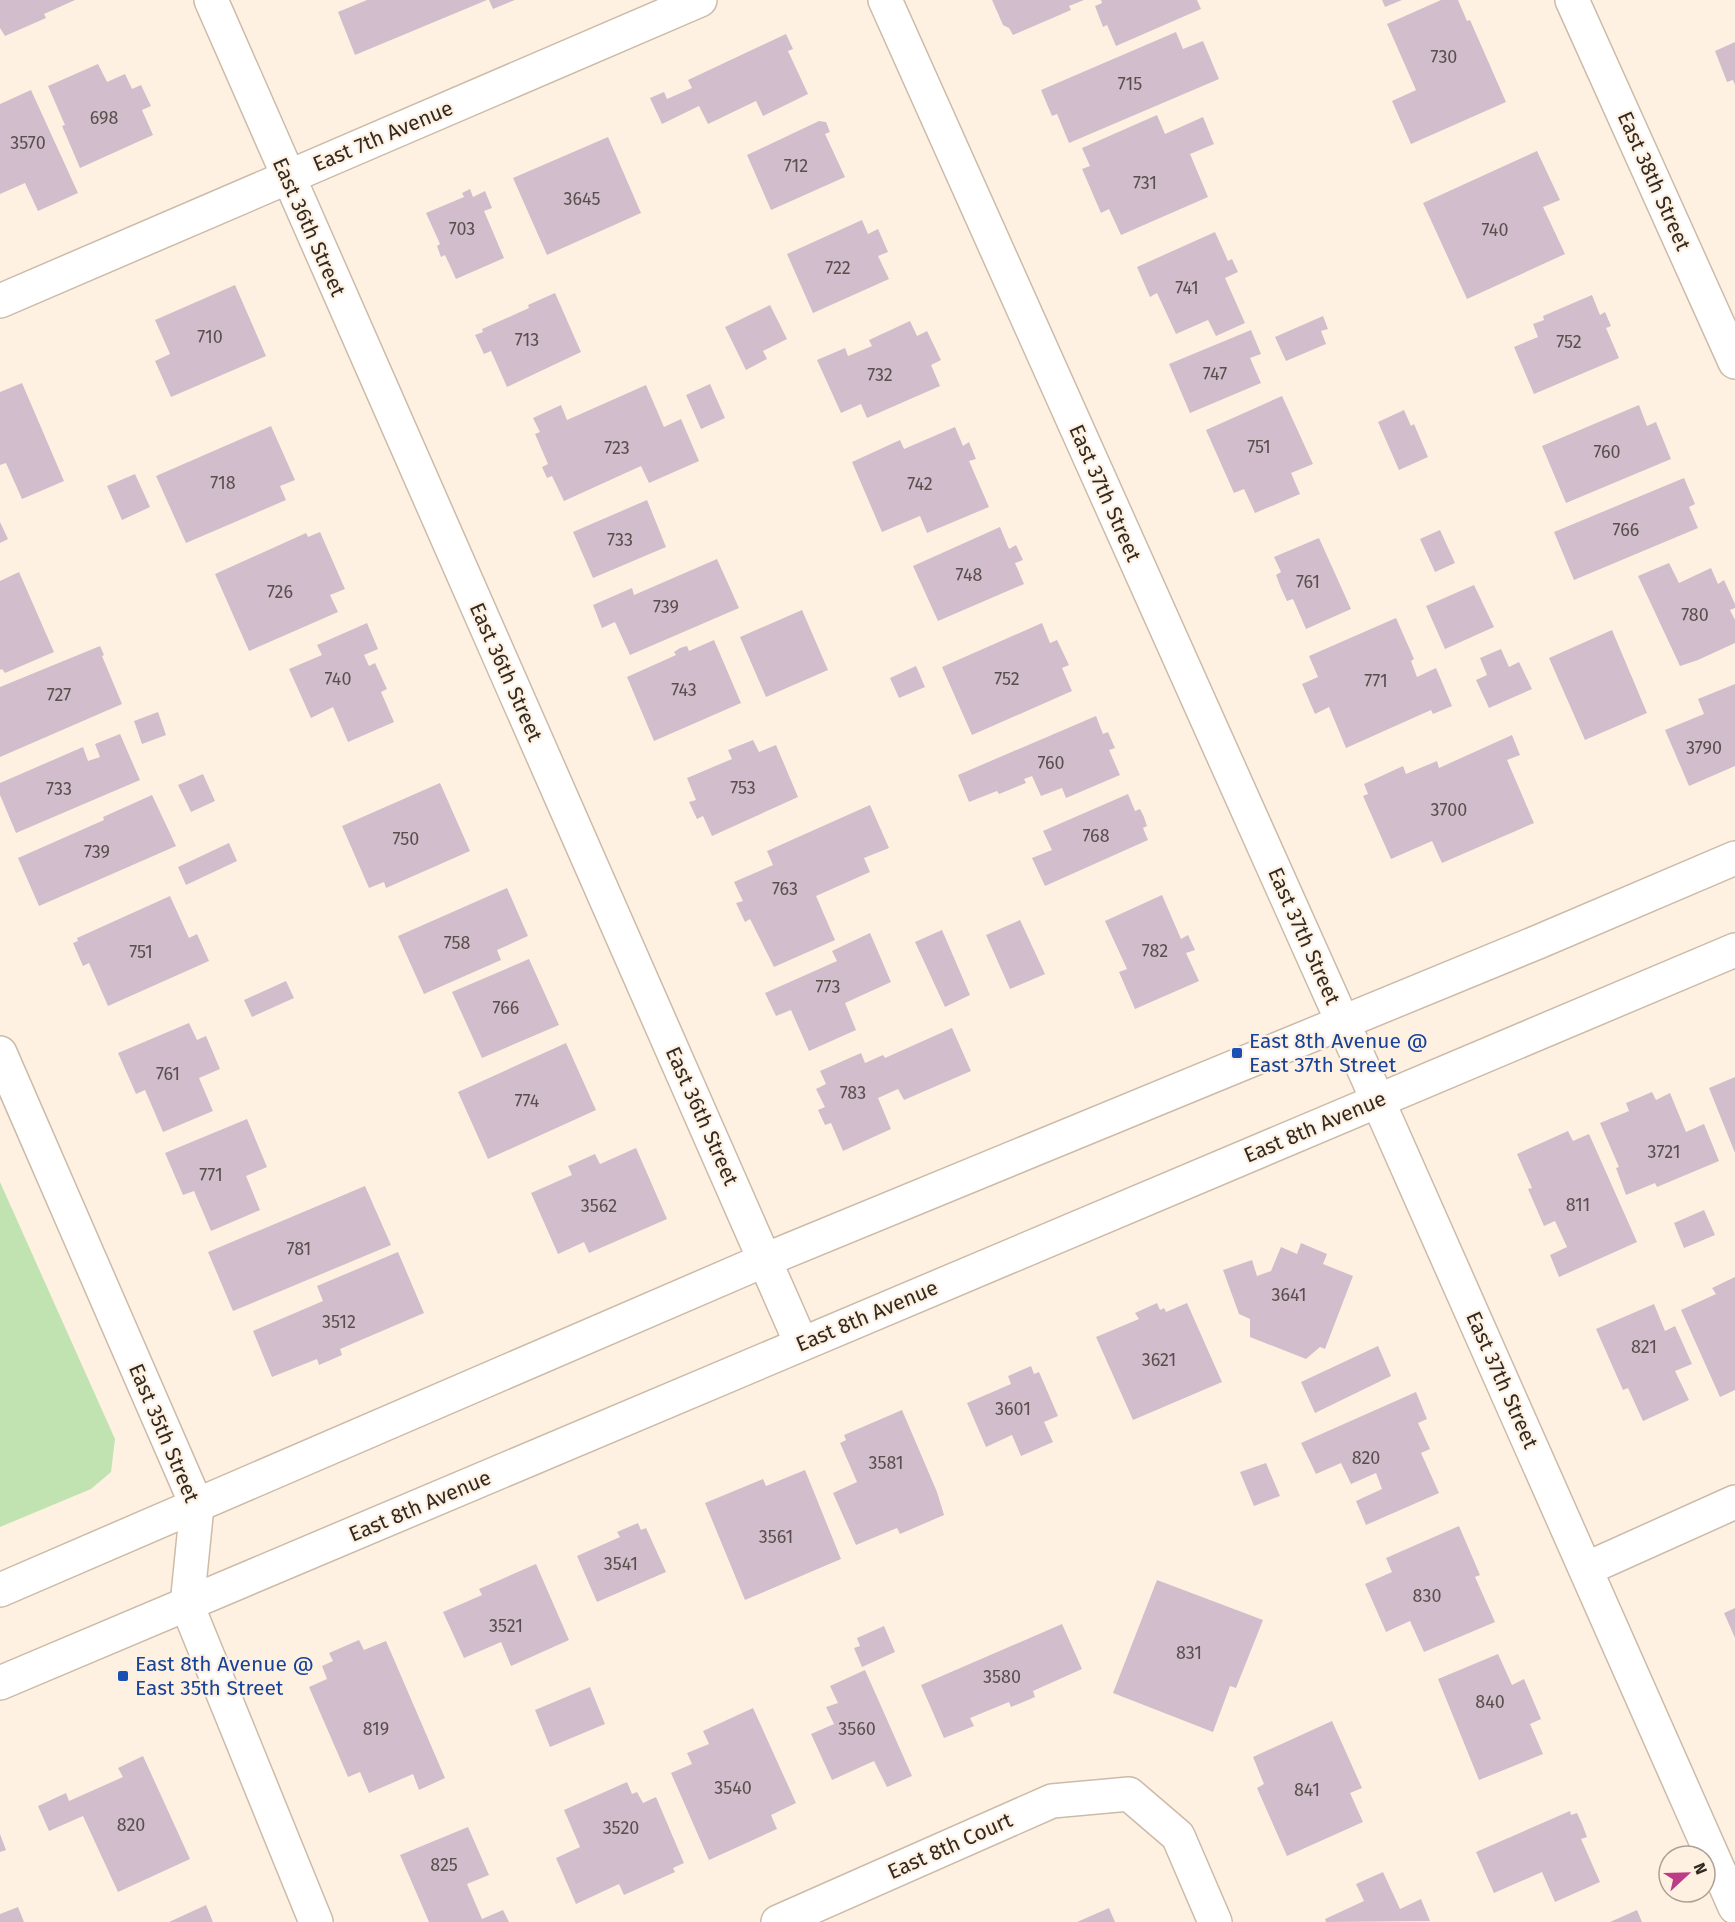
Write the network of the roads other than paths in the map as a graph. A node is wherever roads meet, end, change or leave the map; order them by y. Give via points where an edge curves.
1 (211, 0) edge
2 (700, 0) edge
3 (885, 0) edge
4 (1572, 0) edge
5 (287, 177) junction
6 (0, 301) edge
7 (1735, 362) edge
8 (1735, 858) edge
9 (1735, 950) edge
10 (1342, 1023) junction
11 (0, 1053) edge
12 (1378, 1101) junction
13 (765, 1260) junction
14 (801, 1343) junction
15 (1735, 1502) edge
16 (197, 1506) junction
17 (1586, 1569) junction
18 (0, 1590) edge
19 (187, 1605) junction
20 (0, 1683) edge
21 (1735, 1907) edge
22 (316, 1922) edge
23 (778, 1922) edge
24 (1215, 1922) edge

1 - 5 street, East 36th Street
2 - 5 street, East 7th Avenue
3 - 10 street, East 37th Street
4 - 7 street, East 38th Street
5 - 6 street, East 7th Avenue
5 - 13 street, East 36th Street
8 - 10 street
9 - 12 street, East 8th Avenue
10 - 12 street, East 37th Street
10 - 13 street
11 - 16 street, East 35th Street
12 - 14 street, East 8th Avenue
12 - 17 street, East 37th Street
13 - 14 street, East 36th Street
13 - 16 street
14 - 19 street, East 8th Avenue
15 - 17 street
16 - 18 street
16 - 19 street, East 35th Street
17 - 21 street, East 37th Street
19 - 20 street, East 8th Avenue
19 - 22 street, East 35th Street
23 - 24 street, East 8th Court via 1052,1801 1129,1794 1178,1836

